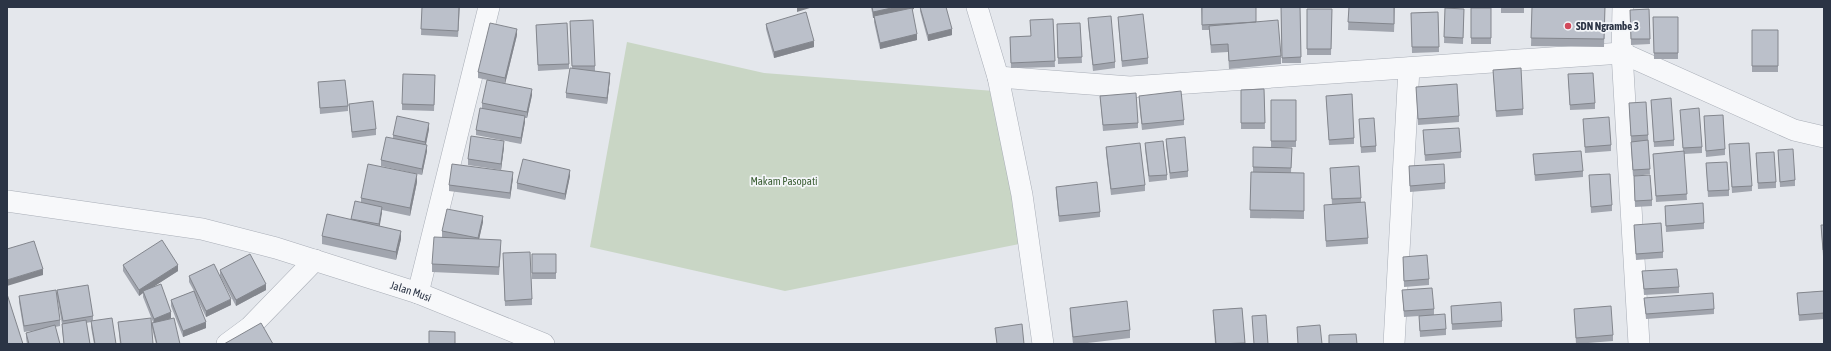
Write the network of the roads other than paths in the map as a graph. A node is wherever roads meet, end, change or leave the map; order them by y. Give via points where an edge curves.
1 (489, 7) edge
2 (977, 7) edge
3 (1623, 7) edge
4 (1622, 53) junction
5 (1409, 68) junction
6 (998, 77) junction
7 (1824, 138) edge
8 (7, 201) edge
9 (315, 260) junction
10 (418, 293) junction
11 (227, 344) edge
12 (544, 344) edge
13 (1043, 344) edge
14 (1394, 344) edge
15 (1639, 344) edge

1 - 10 street
2 - 6 street
3 - 4 street
4 - 5 street
4 - 7 street via 1794,130
4 - 15 street
5 - 6 street via 1130,86
5 - 14 street
6 - 13 street via 1022,195
8 - 9 street, Jalan Musi via 202,229
9 - 10 street, Jalan Musi
9 - 11 street via 250,328
10 - 12 street, Jalan Musi

